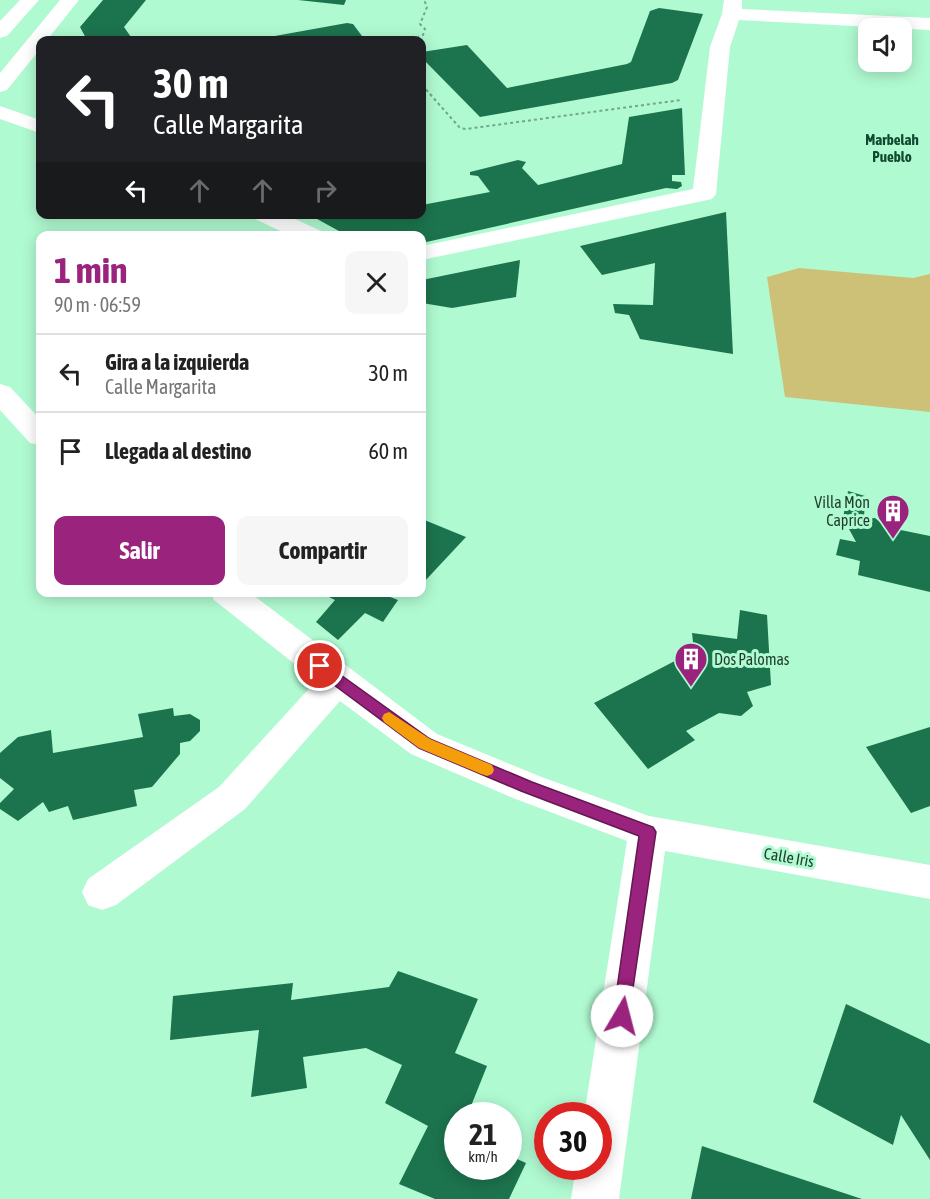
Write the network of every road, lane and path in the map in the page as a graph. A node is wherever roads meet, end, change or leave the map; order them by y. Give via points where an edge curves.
1 (30, 0) edge
2 (70, 0) edge
3 (427, 0) edge
4 (733, 7) edge
5 (930, 24) edge
6 (0, 32) edge
7 (41, 36) edge
8 (419, 36) edge
9 (36, 42) edge
10 (0, 86) edge
11 (426, 91) edge
12 (715, 95) junction
13 (0, 112) edge
14 (36, 126) edge
15 (274, 219) edge
16 (301, 231) edge
17 (426, 252) edge
18 (0, 393) edge
19 (36, 432) edge
20 (232, 597) edge
21 (338, 680) junction
22 (648, 832) junction
23 (930, 882) edge
24 (102, 892) dead end
25 (595, 1199) edge

1 - 6 street
2 - 7 street
3 - 8 path via 420,24 425,29
4 - 5 street
4 - 12 street via 720,47
9 - 10 street
11 - 12 path via 459,128 466,129
12 - 17 street via 704,194
13 - 14 street
15 - 16 street
18 - 19 street
20 - 21 street, Calle Iris
21 - 22 street, Calle Iris via 424,744
21 - 24 street via 232,798
22 - 23 street, Calle Iris
22 - 25 street

